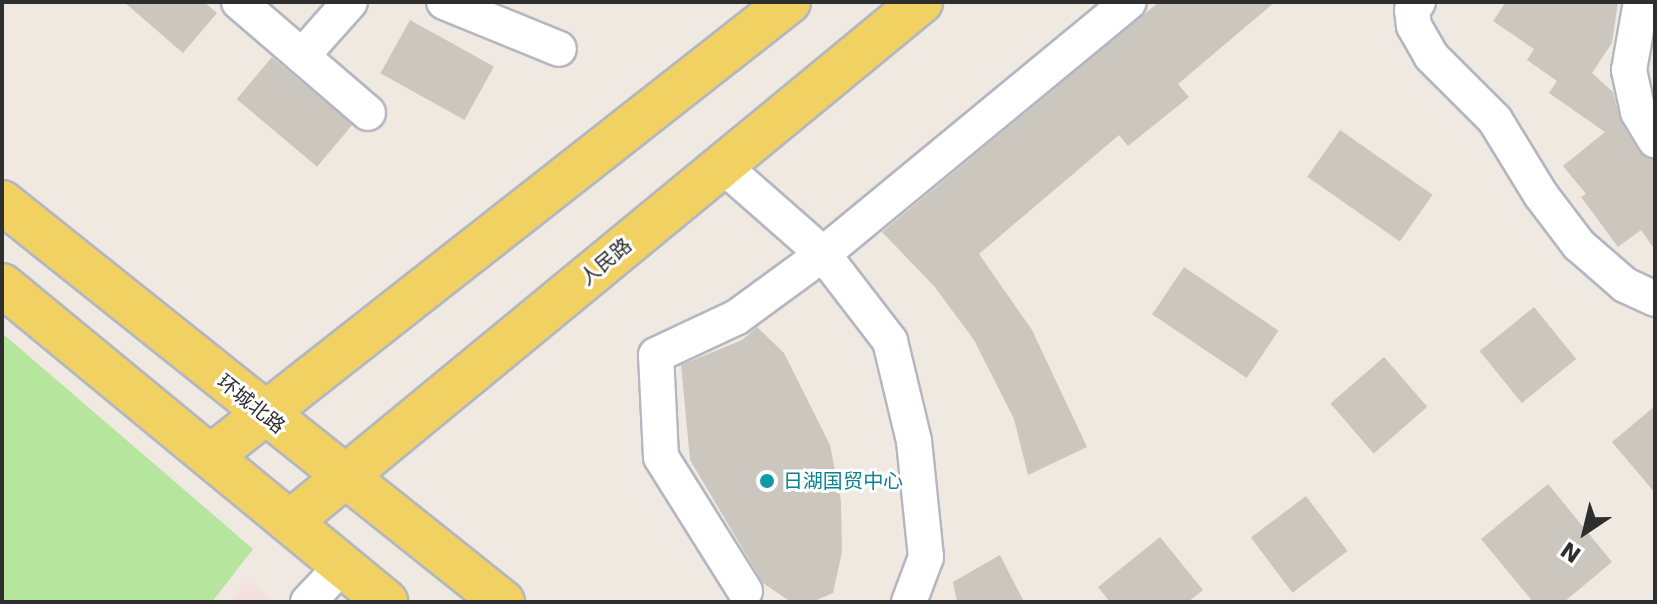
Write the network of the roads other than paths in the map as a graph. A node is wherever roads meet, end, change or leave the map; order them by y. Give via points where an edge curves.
1 (239, 2) edge
2 (350, 2) edge
3 (789, 2) edge
4 (921, 2) edge
5 (1129, 2) edge
6 (1418, 2) edge
7 (465, 6) edge
8 (1644, 26) edge
9 (559, 49) dead end
10 (302, 56) junction
11 (368, 113) dead end
12 (1655, 140) edge
13 (723, 166) junction
14 (2, 202) edge
15 (823, 254) junction
16 (2, 285) edge
17 (1655, 299) edge
18 (262, 413) junction
19 (211, 456) junction
20 (344, 478) junction
21 (290, 522) junction
22 (342, 566) junction
23 (745, 591) dead end
24 (308, 602) edge
25 (386, 602) edge
26 (503, 602) edge
27 (909, 602) edge

1 - 10 street
2 - 10 street
3 - 18 main road
4 - 13 main road, 人民路
5 - 15 street
6 - 17 street via 1412,10 1414,26 1431,56 1495,120 1579,245 1625,285
7 - 9 street
8 - 12 street via 1629,70 1638,112
10 - 11 street
13 - 15 street
13 - 20 main road, 人民路
14 - 18 main road, 环城北路
15 - 23 street via 737,317 656,355 661,457
15 - 27 street via 890,341 914,441 926,557
16 - 19 main road
18 - 19 main road
18 - 20 main road, 环城北路
19 - 21 main road
20 - 21 main road, 人民路
20 - 26 main road, 环城北路
21 - 22 main road
22 - 24 street
22 - 25 main road

